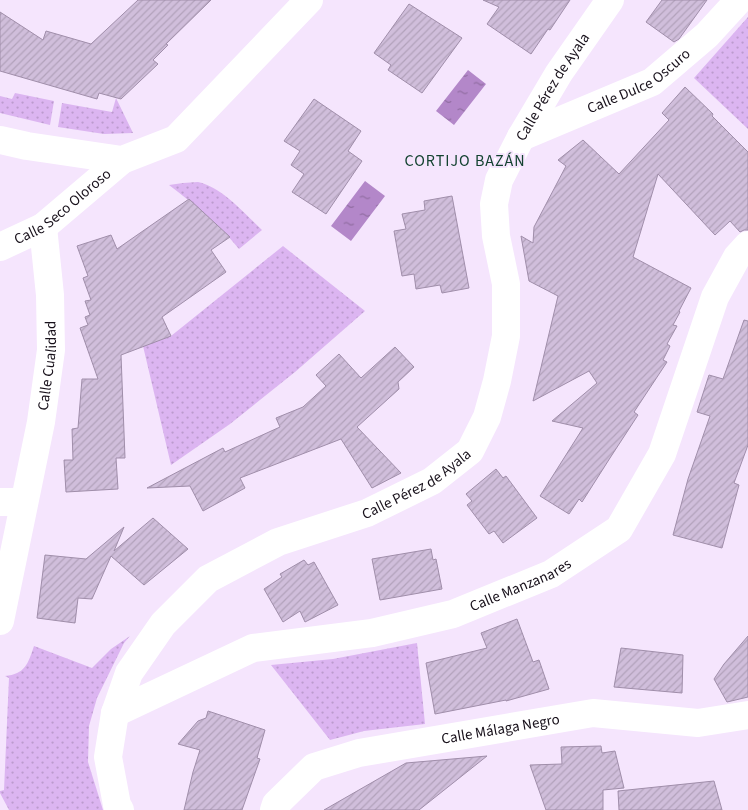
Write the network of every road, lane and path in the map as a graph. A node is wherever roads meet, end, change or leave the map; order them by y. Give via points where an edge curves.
1 (309, 0) edge
2 (610, 0) edge
3 (739, 0) edge
4 (521, 137) junction
5 (0, 140) edge
6 (122, 160) junction
7 (43, 227) junction
8 (748, 245) edge
9 (0, 247) edge
10 (12, 502) edge
11 (0, 621) edge
12 (115, 713) junction
13 (748, 715) edge
14 (120, 810) edge
15 (274, 810) edge

1 - 6 street via 176,139
2 - 4 street, Calle Pérez de Ayala via 559,73
3 - 4 street, Calle Dulce Oscuro via 707,35 652,82
4 - 12 street, Calle Pérez de Ayala via 499,180 494,204 496,236 506,284 506,336 487,417 470,450 432,481 367,513 278,542 208,579 163,624 129,673
5 - 6 street
6 - 7 street, Calle Seco Oloroso
7 - 9 street, Calle Seco Oloroso
7 - 10 street, Calle Cualidad via 50,295 51,350 41,422
8 - 12 street, Calle Manzanares via 737,257 714,297 662,454 618,529 551,574 453,614 372,633 253,648
10 - 11 street, Calle Cualidad
12 - 14 street, Calle Pérez de Ayala via 108,757
13 - 15 street, Calle Málaga Negro via 698,723 593,713 359,753 314,767 276,804

